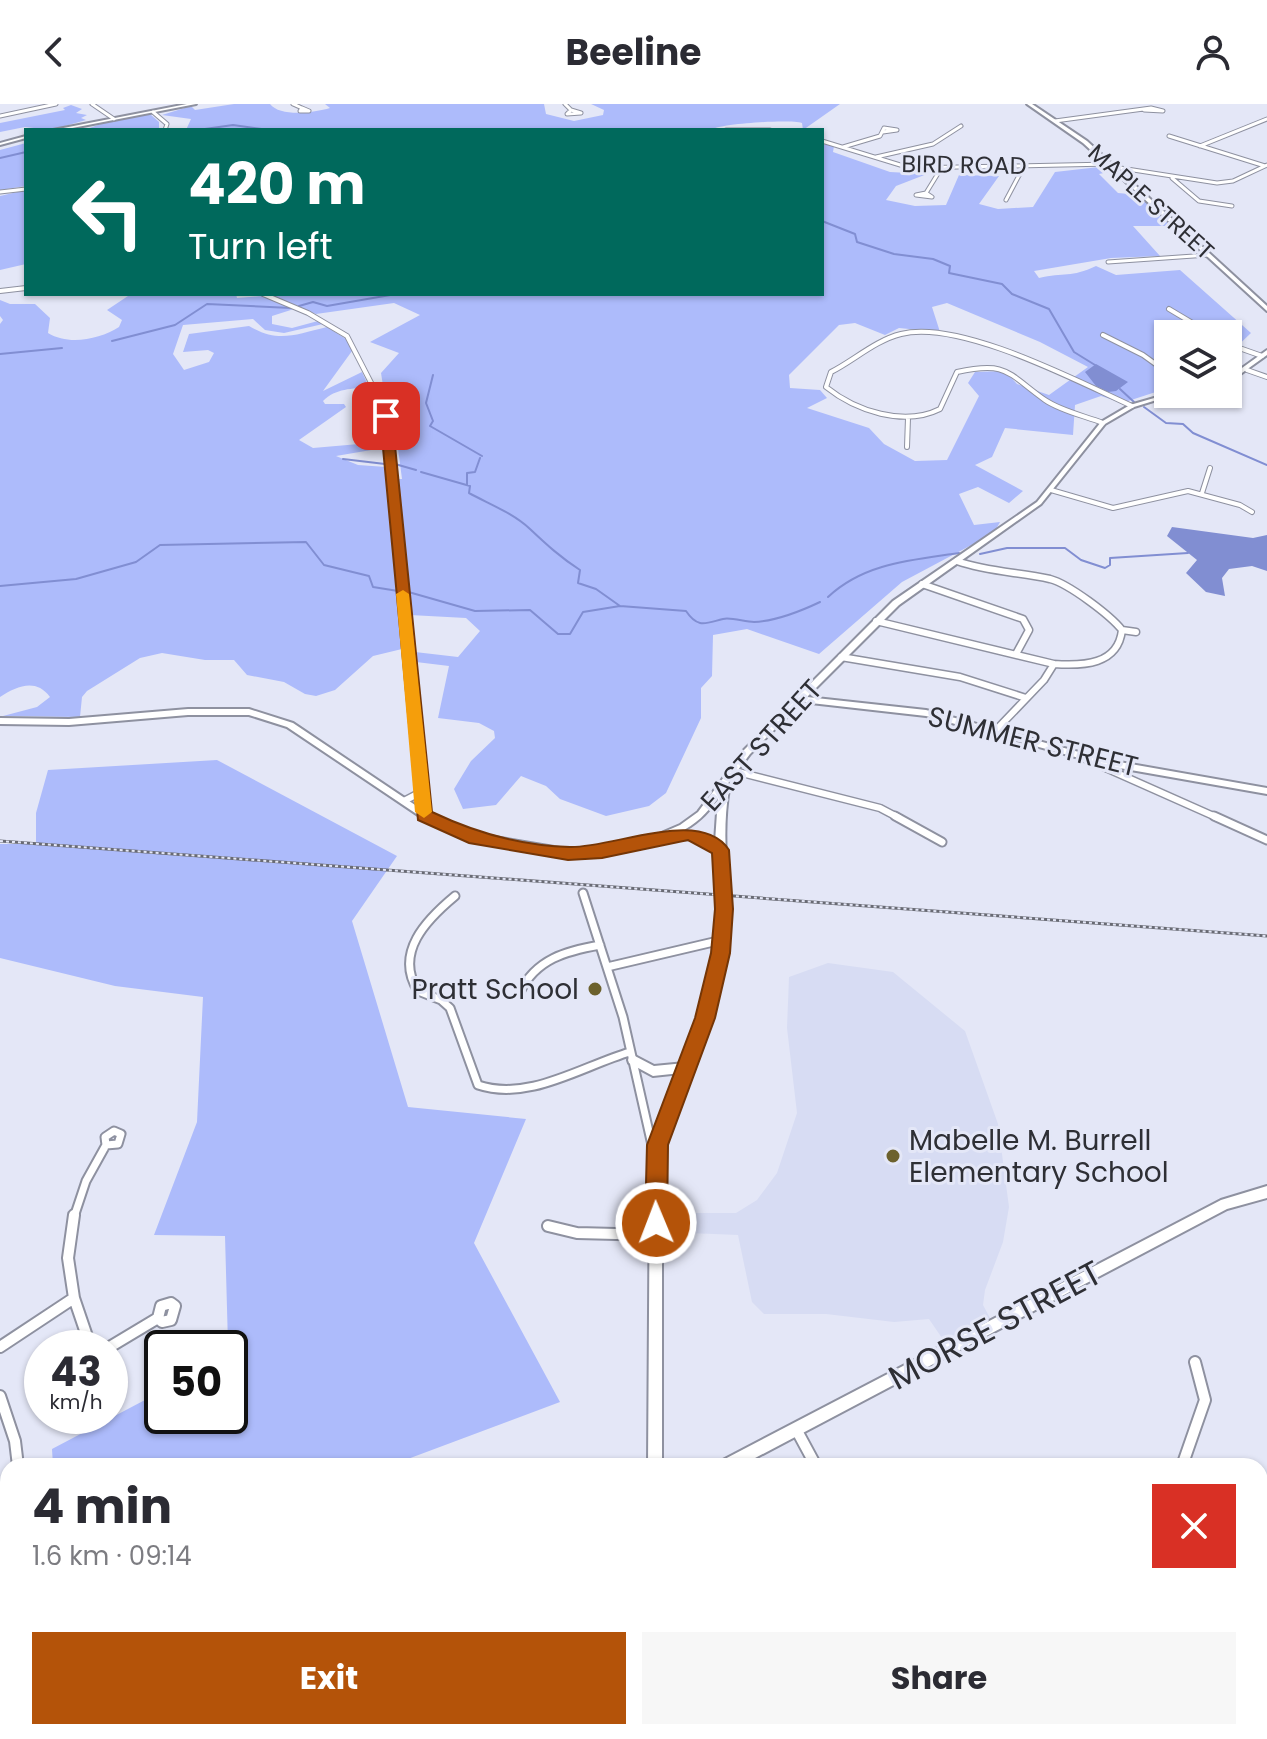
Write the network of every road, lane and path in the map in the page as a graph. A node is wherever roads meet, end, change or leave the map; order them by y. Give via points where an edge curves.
1 (56, 104) edge
2 (92, 104) edge
3 (194, 104) edge
4 (293, 104) edge
5 (565, 104) edge
6 (1029, 104) edge
7 (302, 108) dead end
8 (571, 110) dead end
9 (1144, 110) dead end
10 (153, 112) junction
11 (0, 116) edge
12 (114, 119) junction
13 (1267, 119) edge
14 (1055, 121) junction
15 (961, 126) dead end
16 (66, 128) edge
17 (166, 128) edge
18 (883, 132) dead end
19 (1169, 136) dead end
20 (24, 138) edge
21 (824, 142) edge
22 (0, 144) edge
23 (1200, 146) junction
24 (843, 147) junction
25 (873, 158) junction
26 (1112, 165) junction
27 (1266, 166) edge
28 (942, 167) junction
29 (1023, 168) junction
30 (1172, 178) junction
31 (24, 189) edge
32 (0, 192) edge
33 (926, 193) dead end
34 (1006, 200) dead end
35 (1232, 206) dead end
36 (1208, 255) junction
37 (1108, 262) dead end
38 (24, 288) edge
39 (0, 291) edge
40 (268, 296) edge
41 (1169, 309) dead end
42 (1267, 309) edge
43 (1187, 320) edge
44 (1103, 335) dead end
45 (1242, 348) edge
46 (1264, 354) edge
47 (1154, 363) edge
48 (1247, 370) junction
49 (1242, 373) edge
50 (1267, 377) edge
51 (1154, 400) edge
52 (1132, 406) junction
53 (908, 418) junction
54 (1103, 423) junction
55 (907, 447) dead end
56 (1210, 468) dead end
57 (1051, 490) junction
58 (1202, 493) junction
59 (1252, 512) dead end
60 (957, 561) junction
61 (922, 584) junction
62 (876, 621) junction
63 (1122, 630) junction
64 (1136, 632) dead end
65 (1016, 654) junction
66 (841, 657) junction
67 (1054, 664) junction
68 (1026, 698) junction
69 (799, 699) junction
70 (0, 721) edge
71 (995, 731) junction
72 (1080, 757) junction
73 (734, 771) junction
74 (724, 787) junction
75 (423, 791) junction
76 (1267, 791) edge
77 (404, 801) junction
78 (424, 815) junction
79 (661, 838) junction
80 (1267, 840) edge
81 (942, 842) dead end
82 (721, 850) junction
83 (583, 893) dead end
84 (455, 896) dead end
85 (722, 940) junction
86 (600, 945) junction
87 (607, 967) junction
88 (520, 992) dead end
89 (631, 1056) junction
90 (687, 1068) junction
91 (106, 1145) dead end
92 (656, 1160) junction
93 (1267, 1192) edge
94 (548, 1226) dead end
95 (656, 1235) junction
96 (74, 1298) junction
97 (158, 1318) dead end
98 (85, 1330) edge
99 (128, 1336) edge
100 (0, 1347) edge
101 (1195, 1362) dead end
102 (0, 1396) edge
103 (796, 1429) junction
104 (17, 1458) edge
105 (655, 1458) edge
106 (741, 1458) edge
107 (812, 1458) edge
108 (1185, 1458) edge

1 - 11 street
2 - 12 street
3 - 10 street
4 - 7 street
5 - 8 street
6 - 14 street, MAPLE STREET
9 - 14 street
10 - 12 street
10 - 17 street
12 - 16 street
13 - 23 street
14 - 26 street, MAPLE STREET
15 - 25 street via 920,149
18 - 24 street
19 - 23 street
20 - 22 street
21 - 24 street, BIRD ROAD
23 - 27 street
24 - 25 street, BIRD ROAD
25 - 28 street, BIRD ROAD via 905,168
26 - 29 street, BIRD ROAD
26 - 30 street, BIRD ROAD
26 - 36 street, MAPLE STREET
27 - 30 street, BIRD ROAD via 1220,183
28 - 29 street, BIRD ROAD
28 - 33 street
29 - 34 street
30 - 35 street via 1199,201
31 - 32 street
36 - 37 street
36 - 42 street, MAPLE STREET
38 - 39 street
40 - 75 street via 347,336 384,408
41 - 43 street
44 - 47 street
45 - 46 street
46 - 48 street
48 - 49 street
48 - 50 street
51 - 52 street, EAST STREET
52 - 53 street via 1012,354 928,332 899,335 827,376 826,387 837,395
52 - 54 street, EAST STREET
53 - 54 street via 938,411 955,374 984,366 1015,373 1047,401
53 - 55 street
54 - 57 street, EAST STREET
56 - 58 street
57 - 58 street via 1113,508 1176,492
57 - 60 street, EAST STREET
58 - 59 street
60 - 61 street, EAST STREET
60 - 63 street via 1054,580
61 - 62 street, EAST STREET
61 - 65 street via 1023,619 1029,630
62 - 65 street
62 - 66 street, EAST STREET
63 - 64 street
63 - 67 street via 1117,652 1096,662
65 - 67 street
66 - 68 street via 960,677
66 - 69 street, EAST STREET
67 - 68 street
68 - 71 street
69 - 71 street, SUMMER STREET via 899,708
69 - 73 street, EAST STREET
70 - 77 street, EAST STREET via 249,712 297,729
71 - 72 street, SUMMER STREET
72 - 76 street, SUMMER STREET
72 - 80 street
73 - 74 street, EAST STREET
73 - 81 street via 880,808
74 - 79 street, EAST STREET via 695,818
74 - 82 street
75 - 77 street
75 - 78 street
77 - 78 street, EAST STREET
78 - 79 street, EAST STREET via 469,837 568,854
79 - 82 street via 697,836
82 - 85 street
83 - 86 street
84 - 89 street via 414,942 408,968 415,988 450,1008 478,1085 500,1090 563,1078 604,1058
85 - 87 street
85 - 90 street via 705,1018
86 - 87 street
86 - 88 street via 549,958
87 - 89 street
89 - 90 street via 659,1072
89 - 92 street
90 - 92 street
91 - 96 street via 70,1227 66,1256
92 - 95 street
93 - 103 street, MORSE STREET via 1225,1204
94 - 95 street via 577,1233
95 - 105 street
96 - 98 street
96 - 100 street
97 - 99 street
101 - 108 street via 1205,1400
102 - 104 street
103 - 106 street, MORSE STREET
103 - 107 street

